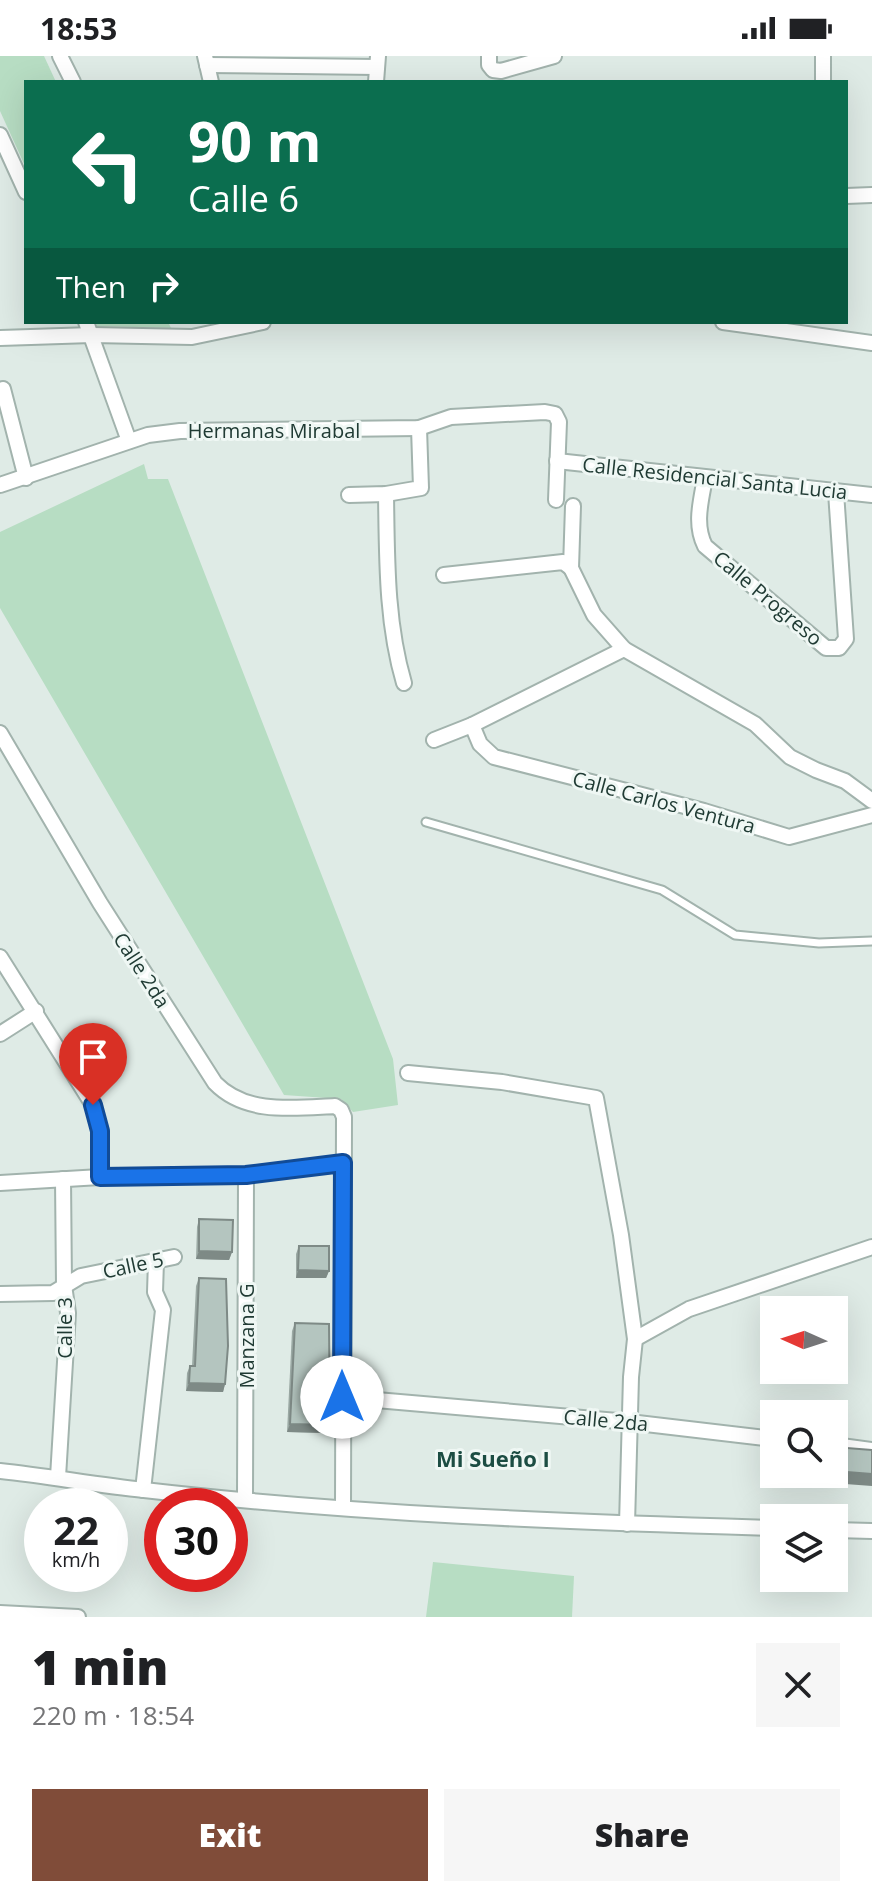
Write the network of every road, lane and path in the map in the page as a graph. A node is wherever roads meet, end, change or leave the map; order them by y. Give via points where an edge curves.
1 (60, 56) edge
2 (554, 56) edge
3 (823, 56) edge
4 (206, 60) edge
5 (291, 60) edge
6 (491, 63) edge
7 (377, 68) edge
8 (72, 80) edge
9 (211, 80) edge
10 (823, 80) edge
11 (0, 135) edge
12 (24, 188) edge
13 (872, 195) edge
14 (848, 196) edge
15 (186, 324) edge
16 (254, 324) edge
17 (737, 324) edge
18 (89, 328) edge
19 (192, 337) junction
20 (0, 338) edge
21 (872, 343) edge
22 (3, 389) dead end
23 (419, 428) junction
24 (129, 441) junction
25 (557, 461) junction
26 (26, 478) junction
27 (705, 478) junction
28 (0, 485) edge
29 (836, 492) junction
30 (386, 494) junction
31 (349, 495) dead end
32 (872, 495) edge
33 (556, 500) dead end
34 (573, 506) dead end
35 (571, 568) junction
36 (444, 575) dead end
37 (624, 649) junction
38 (404, 683) dead end
39 (472, 725) junction
40 (0, 733) edge
41 (434, 740) dead end
42 (872, 801) edge
43 (872, 815) edge
44 (426, 822) dead end
45 (872, 941) edge
46 (0, 957) edge
47 (36, 1011) junction
48 (0, 1034) edge
49 (408, 1073) dead end
50 (343, 1163) junction
51 (246, 1175) junction
52 (100, 1177) junction
53 (63, 1179) junction
54 (0, 1183) edge
55 (872, 1247) edge
56 (174, 1257) dead end
57 (156, 1261) junction
58 (64, 1285) junction
59 (0, 1294) edge
60 (635, 1339) junction
61 (342, 1397) junction
62 (629, 1422) junction
63 (760, 1437) edge
64 (848, 1447) edge
65 (872, 1450) edge
66 (0, 1471) edge
67 (58, 1477) junction
68 (245, 1488) edge
69 (143, 1490) joint
70 (248, 1498) edge
71 (343, 1507) junction
72 (627, 1524) junction
73 (760, 1528) edge
74 (848, 1530) edge
75 (872, 1531) edge
76 (0, 1613) edge
77 (78, 1617) edge

1 - 8 street
2 - 6 street via 501,71
3 - 10 street
4 - 5 street
4 - 9 street
5 - 7 street
11 - 12 street
13 - 14 street
15 - 19 street
16 - 19 street
17 - 21 street
18 - 19 street
18 - 20 street
18 - 24 street
22 - 26 street
23 - 24 street, Hermanas Mirabal via 180,431
23 - 25 street, Hermanas Mirabal via 451,417 555,414
23 - 30 street via 421,488
24 - 26 street, Hermanas Mirabal
25 - 27 street, Calle Residencial Santa Lucia
25 - 33 street
26 - 28 street, Hermanas Mirabal
27 - 29 street, Calle Residencial Santa Lucia
27 - 29 street, Calle Progreso via 698,524 705,546 826,648 839,648 846,639
29 - 32 street, Calle Residencial Santa Lucia
30 - 31 street
30 - 38 street via 394,649
34 - 35 street
35 - 36 street via 563,562
35 - 37 street via 594,615
37 - 39 street
37 - 42 street via 755,724 790,757 845,781
39 - 41 street
39 - 43 street, Calle Carlos Ventura via 480,744 494,757 789,837
40 - 50 street, Calle 2da via 215,1083 256,1105 335,1106 344,1117
44 - 45 lane via 662,890 735,935 819,943
46 - 47 street
47 - 48 street
47 - 52 street via 93,1105 100,1131
49 - 60 street via 596,1098
50 - 51 street
50 - 61 street
51 - 52 street
51 - 68 street, Manzana G
52 - 53 street
53 - 54 street
53 - 58 street, Calle 3
55 - 60 street via 689,1309
56 - 57 street, Calle 5
57 - 58 street, Calle 5 via 81,1276
57 - 69 street via 155,1292 163,1310
58 - 59 street, Calle 5 via 53,1293
58 - 67 street, Calle 3 via 68,1313
60 - 62 street
61 - 62 street, Calle 2da
61 - 71 street
62 - 63 street, Calle 2da
62 - 72 street
64 - 65 street
66 - 67 street
67 - 69 street
70 - 71 street
71 - 72 street
72 - 73 street
74 - 75 street
76 - 77 street

